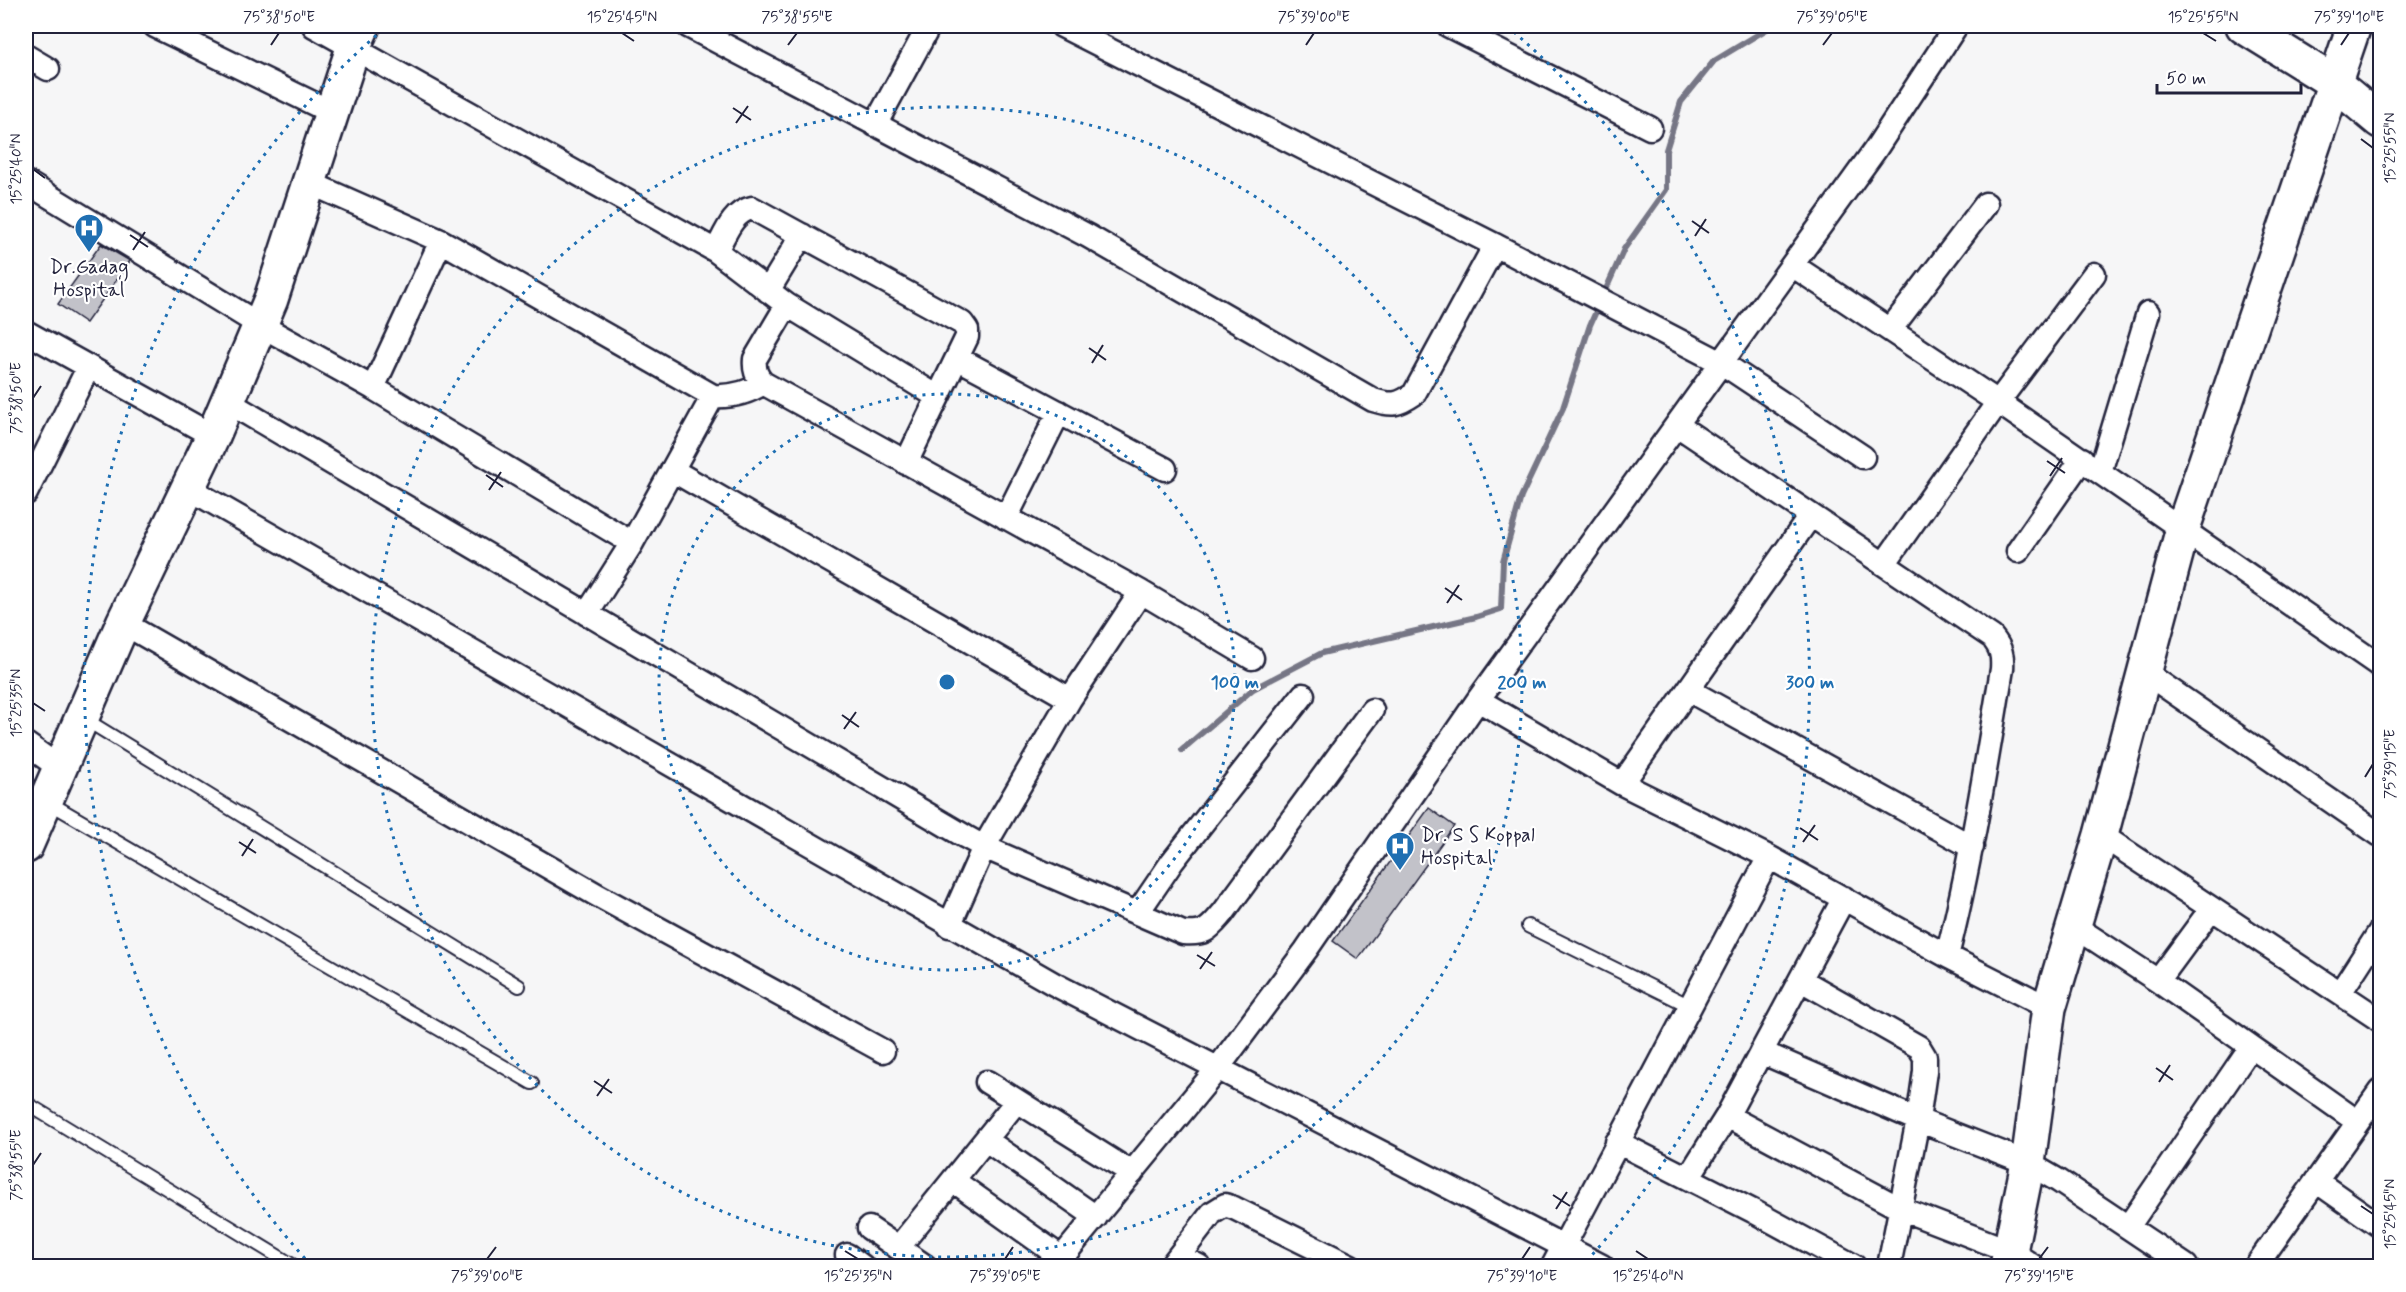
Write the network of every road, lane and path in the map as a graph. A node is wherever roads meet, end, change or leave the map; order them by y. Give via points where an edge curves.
1 (154, 26) edge
2 (314, 26) edge
3 (688, 26) edge
4 (929, 26) edge
5 (1062, 26) edge
6 (1449, 26) edge
7 (1956, 26) edge
8 (2243, 26) edge
9 (2354, 26) edge
10 (358, 37) edge
11 (26, 56) edge
12 (48, 69) dead end
13 (2333, 82) junction
14 (331, 112) junction
15 (2380, 120) edge
16 (875, 125) junction
17 (1650, 128) dead end
18 (26, 182) edge
19 (310, 183) junction
20 (1986, 204) dead end
21 (802, 235) junction
22 (441, 241) junction
23 (1495, 245) junction
24 (716, 251) junction
25 (1792, 265) junction
26 (2094, 274) dead end
27 (768, 291) junction
28 (787, 305) junction
29 (2148, 313) dead end
30 (260, 325) junction
31 (1890, 330) junction
32 (26, 332) edge
33 (957, 358) junction
34 (1722, 363) junction
35 (88, 368) junction
36 (764, 383) junction
37 (373, 388) junction
38 (713, 396) junction
39 (938, 397) junction
40 (228, 402) junction
41 (1998, 402) junction
42 (1059, 412) junction
43 (1677, 425) junction
44 (213, 436) junction
45 (34, 455) edge
46 (1863, 457) dead end
47 (906, 463) junction
48 (2091, 466) junction
49 (1165, 469) dead end
50 (672, 470) junction
51 (188, 488) junction
52 (26, 493) edge
53 (1811, 515) junction
54 (1006, 518) junction
55 (2183, 528) junction
56 (632, 543) junction
57 (2018, 551) dead end
58 (1884, 564) junction
59 (1141, 592) junction
60 (586, 614) junction
61 (123, 623) junction
62 (1252, 658) dead end
63 (2380, 666) edge
64 (2146, 673) junction
65 (1688, 690) junction
66 (1303, 695) dead end
67 (1070, 699) junction
68 (1478, 700) junction
69 (1372, 710) dead end
70 (82, 718) junction
71 (26, 744) edge
72 (60, 768) junction
73 (1622, 784) junction
74 (45, 801) junction
75 (2101, 835) junction
76 (2380, 835) edge
77 (26, 846) edge
78 (984, 847) junction
79 (1972, 847) junction
80 (1769, 857) junction
81 (1844, 898) junction
82 (2211, 909) junction
83 (1138, 912) junction
84 (950, 926) junction
85 (1528, 926) dead end
86 (2074, 926) junction
87 (2380, 931) edge
88 (1947, 956) junction
89 (1801, 980) junction
90 (2158, 981) junction
91 (519, 986) dead end
92 (2340, 993) junction
93 (1690, 1006) junction
94 (2049, 1008) junction
95 (2380, 1020) edge
96 (2250, 1048) junction
97 (883, 1051) dead end
98 (1761, 1052) junction
99 (1218, 1068) junction
100 (987, 1082) dead end
101 (532, 1083) dead end
102 (2380, 1091) edge
103 (1016, 1102) junction
104 (26, 1103) edge
105 (1727, 1116) junction
106 (1918, 1120) junction
107 (2358, 1122) junction
108 (986, 1140) junction
109 (1617, 1142) junction
110 (2028, 1163) junction
111 (1132, 1173) junction
112 (1688, 1178) junction
113 (954, 1181) junction
114 (2316, 1181) junction
115 (1901, 1209) junction
116 (1096, 1217) junction
117 (2380, 1226) edge
118 (2128, 1227) junction
119 (869, 1228) dead end
120 (898, 1248) junction
121 (1558, 1256) edge
122 (2016, 1261) edge
123 (1059, 1262) edge
124 (1183, 1263) edge
125 (294, 1266) edge
126 (925, 1266) edge
127 (1351, 1266) edge
128 (1602, 1266) edge
129 (1854, 1266) edge
130 (1889, 1266) edge
131 (2186, 1266) edge
132 (2256, 1266) edge

1 - 14 street
2 - 10 street
3 - 16 street
4 - 16 street
5 - 23 street
6 - 17 street
7 - 25 street via 1875,150
8 - 13 street
9 - 13 street
10 - 14 street
10 - 24 street
11 - 12 street
13 - 15 street
13 - 55 street
14 - 19 street
16 - 23 street via 1088,236 1386,404 1400,403 1414,394
18 - 30 street
19 - 22 street
19 - 30 street
20 - 31 street
21 - 24 street via 752,208 736,215
21 - 27 street
21 - 33 street via 962,323 967,337
22 - 37 street
22 - 38 street
23 - 34 street
24 - 27 street
25 - 31 street
25 - 34 street
26 - 41 street
27 - 28 street
28 - 36 street via 755,359 757,376
28 - 39 street
29 - 48 street
30 - 37 street
30 - 40 street
31 - 41 street
32 - 35 street
33 - 39 street
33 - 42 street
34 - 43 street
34 - 46 street
35 - 44 street
35 - 45 street
36 - 38 street via 751,391
36 - 47 street
37 - 56 street
38 - 50 street
39 - 47 street
40 - 44 street
40 - 60 street
41 - 48 street
41 - 58 street
42 - 49 street
42 - 54 street
43 - 53 street
43 - 68 street
44 - 51 street
45 - 52 street
47 - 54 street
48 - 55 street
48 - 57 street
50 - 56 street
50 - 67 street
51 - 61 street
51 - 84 street
53 - 58 street
53 - 65 street
54 - 59 street
55 - 63 street
55 - 64 street
56 - 60 street
58 - 79 street via 2000,646 2002,669
59 - 62 street
59 - 67 street
60 - 78 street
61 - 70 street
61 - 97 street via 597,895
64 - 75 street
64 - 76 street
65 - 73 street
65 - 79 street
66 - 83 street via 1172,862
67 - 78 street
68 - 73 street
68 - 99 street via 1306,950
69 - 83 street via 1209,930 1183,933
70 - 72 street
70 - 91 lane
71 - 72 street
72 - 74 street
73 - 80 street
74 - 77 street
74 - 101 lane
75 - 82 street
75 - 86 street
78 - 83 street
78 - 84 street
79 - 88 street
80 - 81 street
80 - 93 street
81 - 88 street
81 - 89 street
82 - 90 street
82 - 92 street
84 - 99 street
85 - 93 lane
86 - 90 street
86 - 94 street
87 - 92 street
88 - 94 street
89 - 98 street
89 - 106 street via 1919,1047 1925,1057 1925,1071
90 - 96 street
92 - 95 street
93 - 109 street
94 - 110 street
96 - 107 street
96 - 118 street
98 - 105 street
98 - 106 street
99 - 111 street
99 - 121 street
100 - 103 street
102 - 107 street
103 - 108 street
103 - 111 street
104 - 125 lane
105 - 112 street
105 - 115 street
106 - 110 street
106 - 115 street
107 - 114 street
108 - 113 street
108 - 116 street
109 - 112 street
109 - 121 street
110 - 118 street
110 - 122 street
111 - 116 street
112 - 129 street
113 - 120 street
113 - 123 street
114 - 117 street
114 - 132 street
115 - 122 street
115 - 130 street
116 - 123 street
118 - 131 street
119 - 120 street
120 - 126 street
121 - 128 street
124 - 127 street via 1212,1213 1224,1205

